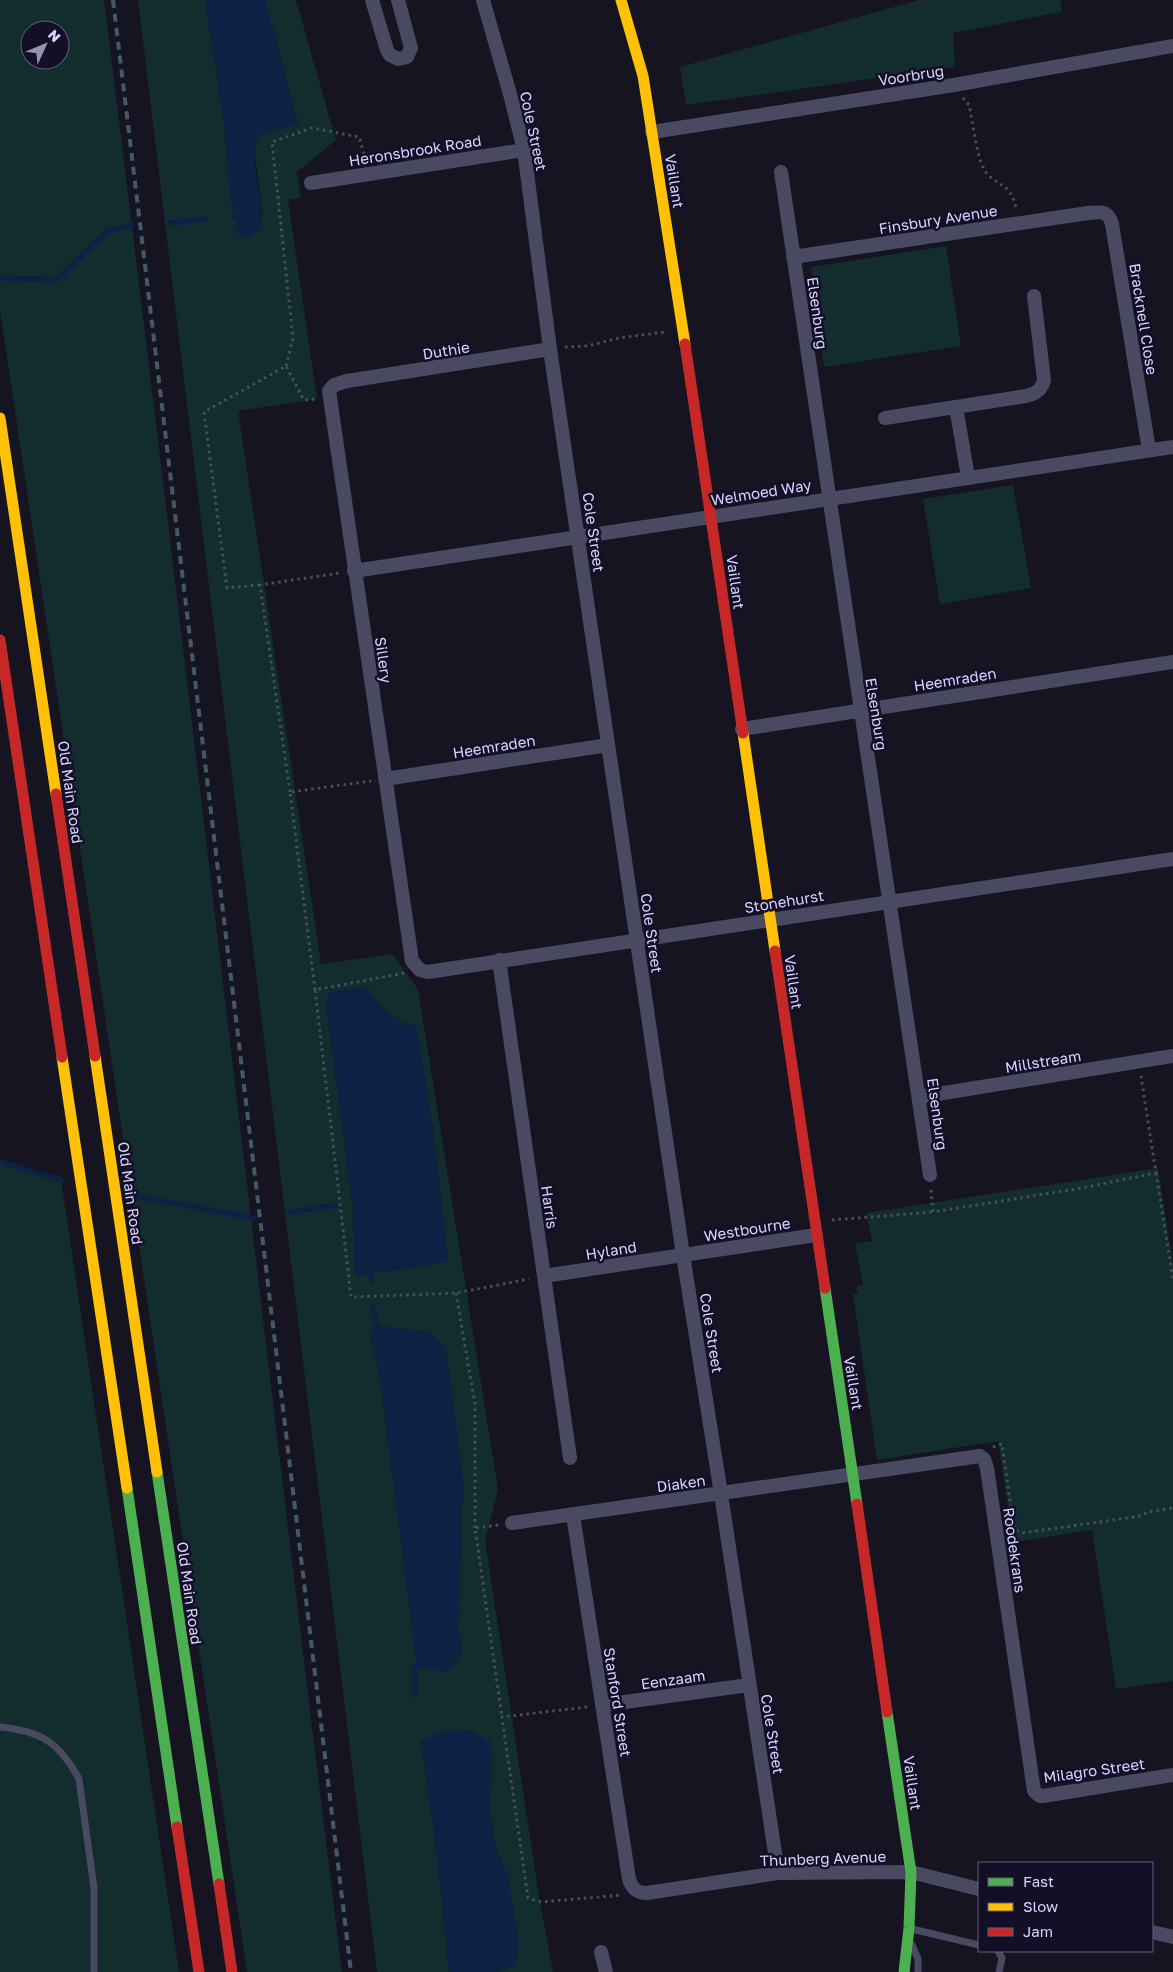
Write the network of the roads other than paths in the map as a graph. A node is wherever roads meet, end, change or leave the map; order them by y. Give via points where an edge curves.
1 (372, 0) edge
2 (398, 0) edge
3 (482, 0) edge
4 (621, 0) edge
5 (1173, 46) edge
6 (652, 132) junction
7 (524, 150) junction
8 (780, 172) dead end
9 (311, 183) dead end
10 (1088, 213) joint
11 (793, 257) junction
12 (1034, 296) dead end
13 (550, 350) junction
14 (329, 398) joint
15 (956, 407) junction
16 (0, 418) edge
17 (885, 418) dead end
18 (1173, 447) edge
19 (1149, 450) junction
20 (968, 477) junction
21 (829, 498) junction
22 (711, 517) junction
23 (578, 536) junction
24 (354, 571) junction
25 (0, 640) edge
26 (1173, 662) edge
27 (860, 711) junction
28 (742, 729) junction
29 (608, 745) junction
30 (385, 779) junction
31 (1173, 859) edge
32 (889, 901) junction
33 (770, 920) junction
34 (637, 939) junction
35 (499, 960) junction
36 (420, 970) joint
37 (1173, 1056) edge
38 (919, 1097) junction
39 (930, 1175) road end
40 (815, 1228) junction
41 (682, 1255) junction
42 (544, 1276) junction
43 (570, 1458) dead end
44 (853, 1475) junction
45 (721, 1494) junction
46 (573, 1515) junction
47 (512, 1523) road end
48 (748, 1685) junction
49 (602, 1706) junction
50 (0, 1727) edge
51 (1173, 1775) edge
52 (1031, 1777) joint
53 (911, 1872) junction
54 (778, 1873) junction
55 (978, 1889) edge
56 (639, 1892) joint
57 (1153, 1932) edge
58 (908, 1934) junction
59 (1173, 1937) edge
60 (978, 1946) edge
61 (601, 1952) dead end
62 (999, 1952) edge
63 (94, 1972) edge
64 (199, 1972) edge
65 (232, 1972) edge
66 (606, 1972) edge
67 (904, 1972) edge
68 (918, 1972) edge
69 (999, 1972) edge

1 - 2 street via 387,50 398,59 407,57 411,48
3 - 7 street, Cole Street
4 - 6 main road, Vaillant via 643,76
5 - 6 street, Voorbrug via 954,85
6 - 22 main road, Vaillant
7 - 9 street, Heronsbrook Road
7 - 13 street, Cole Street
8 - 11 street, Elsenburg
10 - 11 street, Finsbury Avenue
10 - 19 street, Bracknell Close via 1104,212 1112,224
11 - 21 street, Elsenburg
12 - 15 street via 1044,372 1041,389 1033,395
13 - 14 street, Duthie via 347,381 331,387
13 - 23 street, Cole Street
14 - 24 street, Sillery
15 - 17 street
15 - 20 street
16 - 65 main road, Old Main Road
18 - 19 street, Welmoed Way
19 - 20 street, Welmoed Way
20 - 21 street, Welmoed Way
21 - 22 street, Welmoed Way
21 - 27 street, Elsenburg
22 - 23 street, Welmoed Way
22 - 28 main road, Vaillant
23 - 24 street, Welmoed Way
23 - 29 street, Cole Street
24 - 30 street, Sillery
25 - 64 main road
26 - 27 street, Heemraden
27 - 28 street, Heemraden
27 - 32 street, Elsenburg
28 - 33 main road, Vaillant
29 - 30 street, Heemraden
29 - 34 street, Cole Street
30 - 36 street, Sillery via 412,961
31 - 32 street, Stonehurst
32 - 33 street, Stonehurst
32 - 38 street, Elsenburg
33 - 34 street, Stonehurst
33 - 40 main road, Vaillant
34 - 35 street, Stonehurst
34 - 41 street, Cole Street
35 - 36 street, Stonehurst via 428,972
35 - 42 street, Harris
37 - 38 street, Millstream
38 - 39 street, Elsenburg
40 - 41 street, Westbourne
40 - 44 main road, Vaillant
41 - 42 street, Hyland
41 - 45 street, Cole Street
42 - 43 street, Harris
44 - 45 street, Diaken
44 - 52 street, Roodekrans via 982,1457 987,1468
44 - 53 main road, Vaillant
45 - 46 street, Diaken
45 - 48 street, Cole Street
46 - 47 street, Diaken
46 - 49 street, Stanford Street
48 - 49 street, Eenzaam
48 - 54 street, Cole Street
49 - 56 street, Stanford Street via 628,1879
50 - 63 lane via 40,1735 54,1744 79,1779 94,1888
51 - 52 street, Milagro Street via 1043,1796 1034,1791
53 - 54 street, Thunberg Avenue
53 - 55 street, Thunberg Avenue
53 - 58 main road, Vaillant
54 - 56 street, Thunberg Avenue
57 - 59 street
58 - 60 lane
58 - 67 main road, Vaillant
58 - 68 lane via 918,1959
61 - 66 street
62 - 69 lane via 1002,1958

